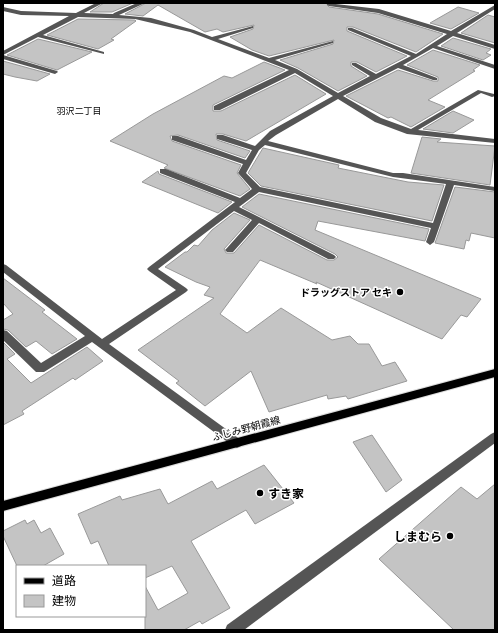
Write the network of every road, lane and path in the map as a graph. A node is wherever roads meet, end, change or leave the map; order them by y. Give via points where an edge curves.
1 (100, 3) edge
2 (142, 3) edge
3 (329, 4) dead end
4 (495, 7) edge
5 (3, 9) edge
6 (78, 14) junction
7 (114, 15) junction
8 (251, 27) dead end
9 (350, 29) dead end
10 (453, 33) junction
11 (37, 35) junction
12 (211, 39) junction
13 (331, 42) dead end
14 (432, 46) junction
15 (495, 47) edge
16 (3, 53) edge
17 (102, 53) dead end
18 (416, 56) junction
19 (3, 57) edge
20 (495, 59) edge
21 (269, 60) junction
22 (354, 64) dead end
23 (488, 64) junction
24 (398, 66) junction
25 (495, 67) edge
26 (295, 70) junction
27 (55, 72) dead end
28 (376, 77) junction
29 (435, 79) dead end
30 (492, 95) dead end
31 (337, 96) junction
32 (217, 108) dead end
33 (410, 132) junction
34 (220, 137) dead end
35 (175, 138) dead end
36 (495, 141) edge
37 (262, 142) junction
38 (256, 149) junction
39 (247, 164) junction
40 (163, 171) dead end
41 (451, 182) junction
42 (257, 189) junction
43 (495, 189) edge
44 (237, 204) junction
45 (257, 220) junction
46 (436, 226) junction
47 (430, 242) dead end
48 (230, 250) dead end
49 (331, 257) dead end
50 (3, 267) edge
51 (3, 334) edge
52 (92, 337) junction
53 (102, 344) junction
54 (495, 373) edge
55 (495, 438) edge
56 (238, 443) junction
57 (4, 504) edge
58 (232, 630) edge

1 - 6 street via 88,6
2 - 7 street
3 - 10 street via 379,11
4 - 10 street
5 - 6 street via 21,13
6 - 7 street
6 - 11 street
7 - 12 street via 151,20
8 - 12 street
9 - 18 street
10 - 14 street
10 - 15 street
11 - 16 street
11 - 17 street
12 - 21 street
13 - 21 street
14 - 18 street
14 - 23 street
18 - 24 street
19 - 27 street
20 - 23 street
21 - 26 street
22 - 28 street
23 - 25 street
24 - 28 street
24 - 29 street
26 - 31 street
26 - 32 street
28 - 31 street
30 - 33 street via 480,91
31 - 33 street via 378,120
31 - 37 street
33 - 36 street
34 - 38 street
35 - 39 street
37 - 38 street
37 - 41 street via 393,175
38 - 39 street
39 - 42 street via 242,173
40 - 44 street
41 - 43 street
41 - 46 street
42 - 44 street
42 - 46 street
44 - 45 street
44 - 53 street via 152,269 183,290
45 - 48 street
45 - 49 street
46 - 47 street
50 - 52 street
51 - 52 street via 40,369
52 - 53 street
53 - 56 street
54 - 56 main road, ふじみ野朝霞線
55 - 58 street
56 - 57 main road, ふじみ野朝霞線

